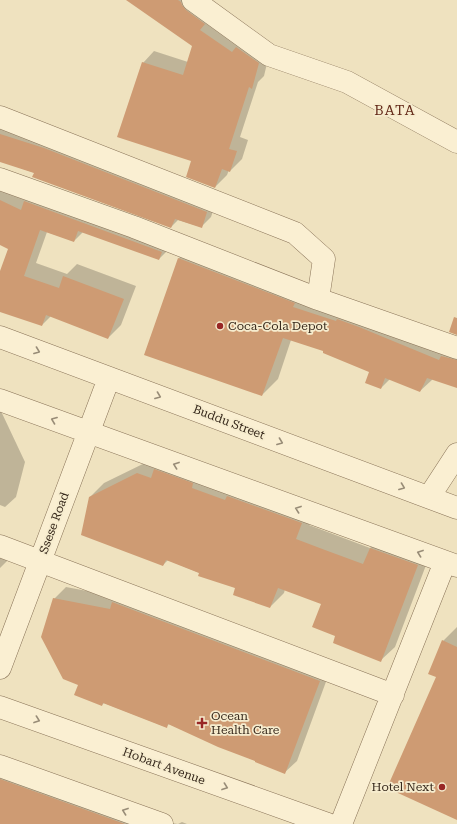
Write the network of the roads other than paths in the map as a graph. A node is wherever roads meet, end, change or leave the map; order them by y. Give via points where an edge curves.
1 (193, 0) edge
2 (0, 118) edge
3 (457, 142) edge
4 (0, 179) edge
5 (318, 299) junction
6 (0, 337) edge
7 (457, 348) edge
8 (108, 378) junction
9 (0, 400) edge
10 (87, 432) junction
11 (457, 454) edge
12 (429, 498) junction
13 (457, 508) edge
14 (0, 546) edge
15 (40, 561) junction
16 (451, 564) edge
17 (0, 668) edge
18 (393, 695) junction
19 (0, 707) edge
20 (0, 766) edge
21 (162, 824) edge
22 (328, 824) edge
23 (341, 824) edge

1 - 3 street via 269,55 347,82
2 - 5 street via 295,233 324,259
4 - 5 street
5 - 7 street
6 -> 8 street, Buddu Street
8 - 10 street, Ssese Road
8 -> 12 street, Buddu Street
10 -> 9 street
10 - 15 street, Ssese Road
16 -> 10 street
11 - 12 street
12 - 13 street, Buddu Street
14 - 15 street
15 - 17 street, Ssese Road
15 - 18 street
16 - 18 street
18 - 23 street
19 -> 22 street, Hobart Avenue
21 -> 20 street

